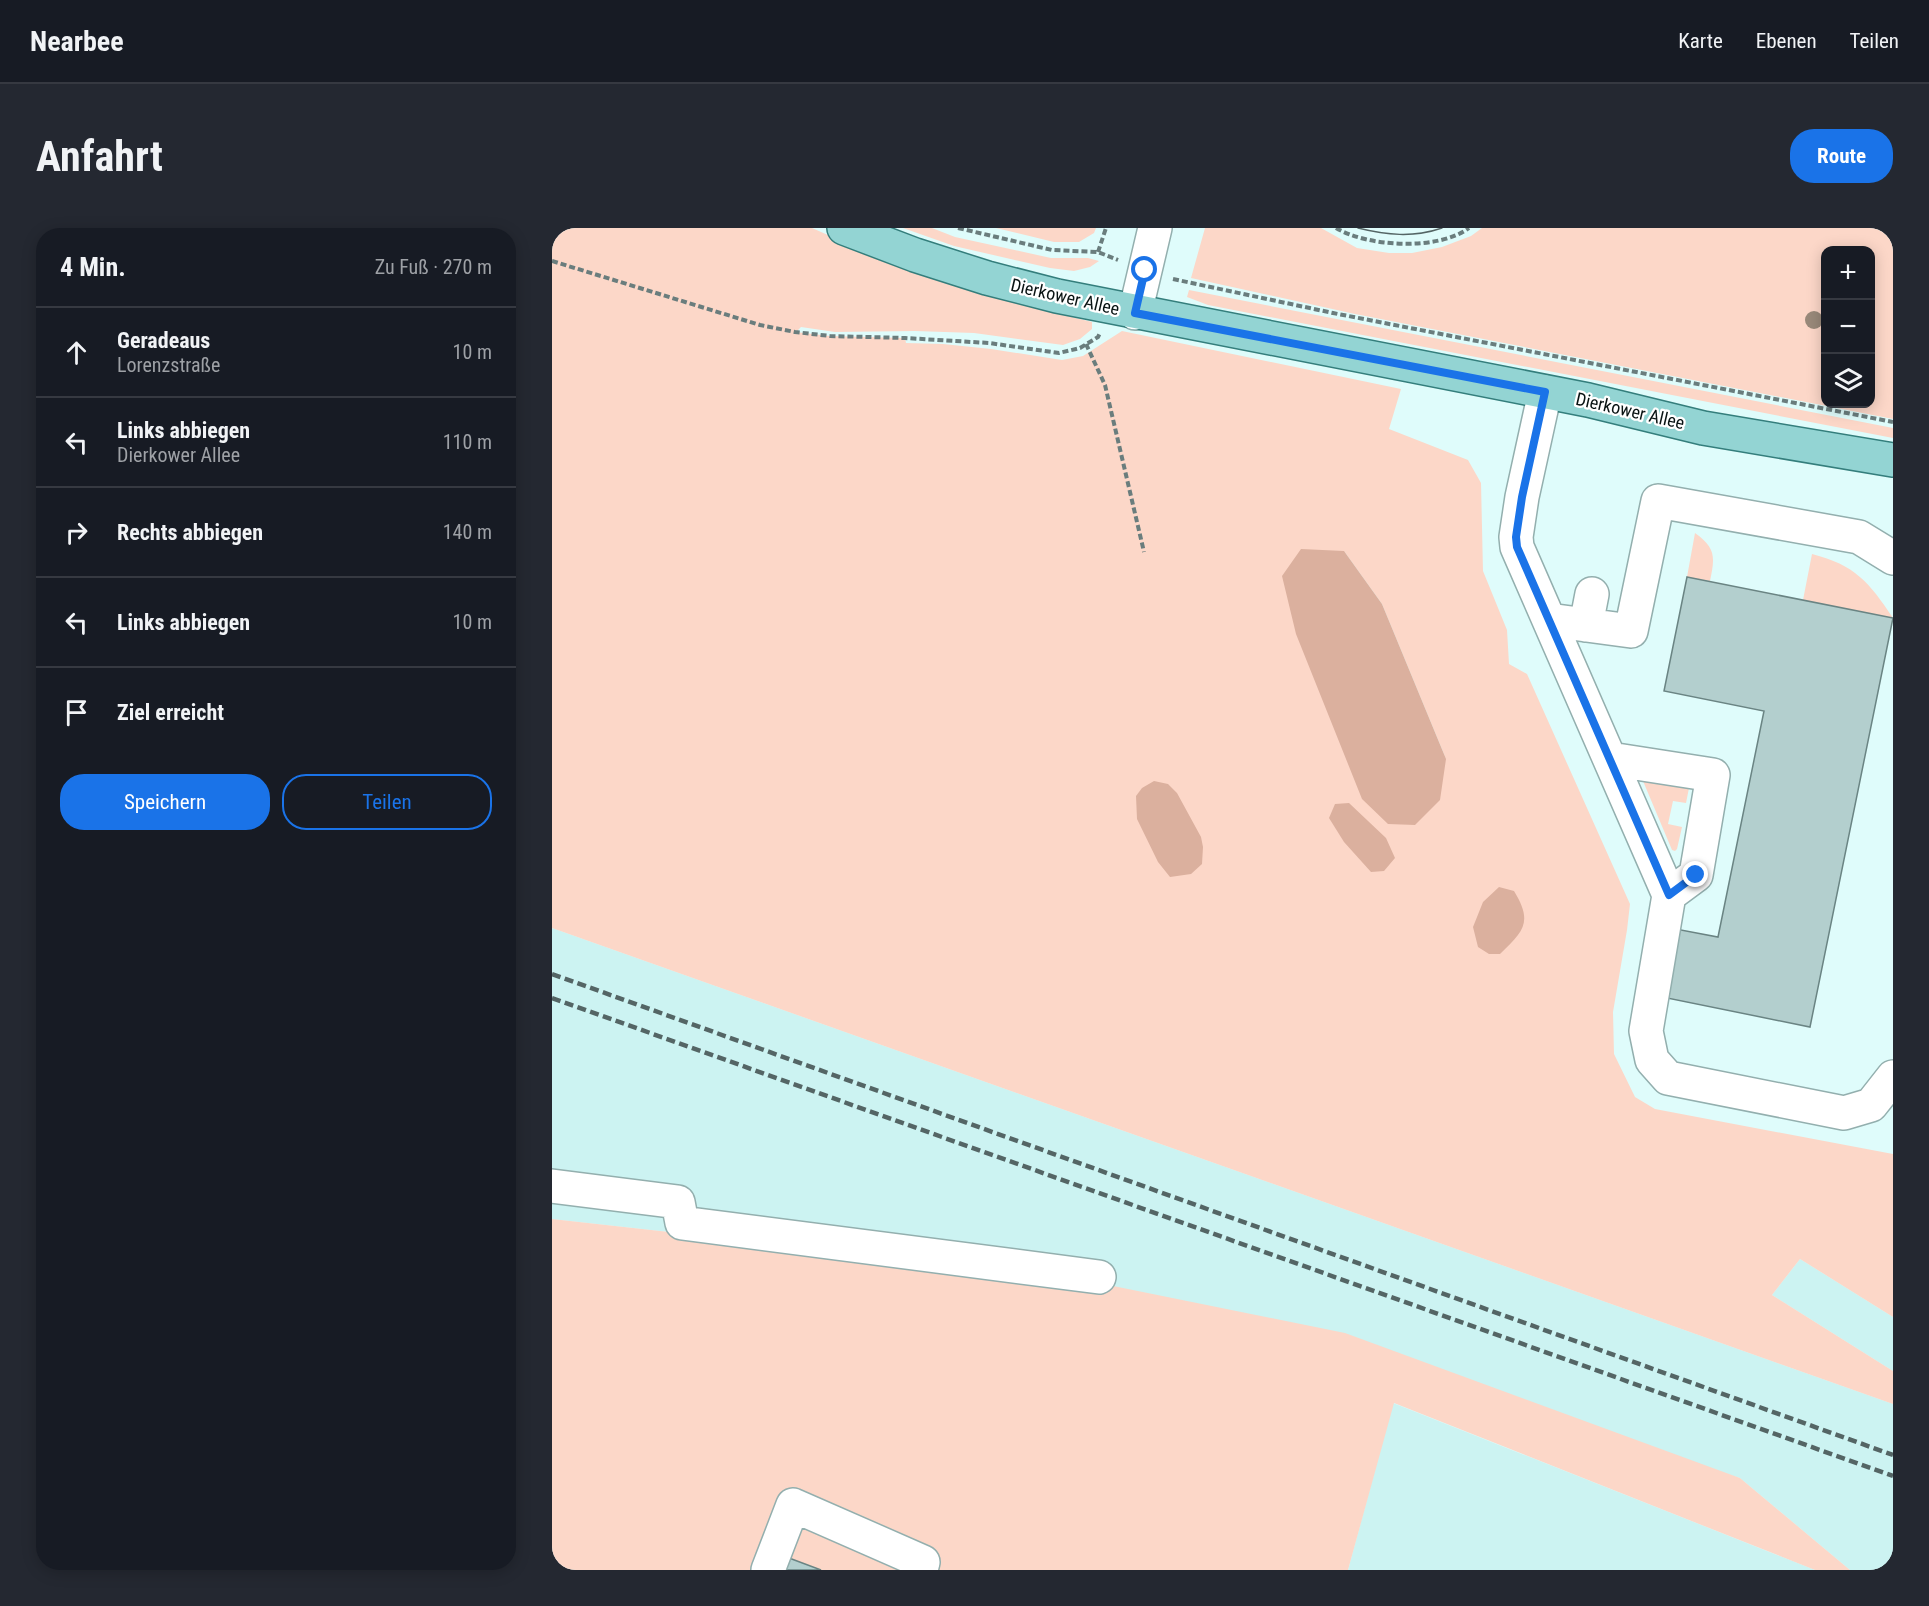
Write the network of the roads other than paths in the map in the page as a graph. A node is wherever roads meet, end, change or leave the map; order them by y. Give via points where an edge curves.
1 (844, 228) edge
2 (1155, 228) edge
3 (1123, 310) junction
4 (1545, 392) junction
5 (1893, 460) edge
6 (1893, 558) edge
7 (1549, 620) junction
8 (1610, 759) junction
9 (1669, 895) junction
10 (1893, 1077) edge
11 (552, 1186) edge
12 (1099, 1276) dead end
13 (768, 1570) edge
14 (921, 1570) edge

1 - 3 main road, Dierkower Allee via 987,278
2 - 3 street via 1145,270
3 - 4 main road, Dierkower Allee
4 - 5 main road, Dierkower Allee via 1703,428
4 - 7 street via 1516,537
6 - 7 street via 1859,537 1658,501 1631,631 1589,609
7 - 8 street
8 - 9 street
8 - 9 street via 1713,775 1696,875
9 - 10 street via 1646,1031 1652,1060 1668,1078 1844,1113 1870,1105
11 - 12 street via 678,1202 682,1223
13 - 14 street via 793,1505 923,1562

